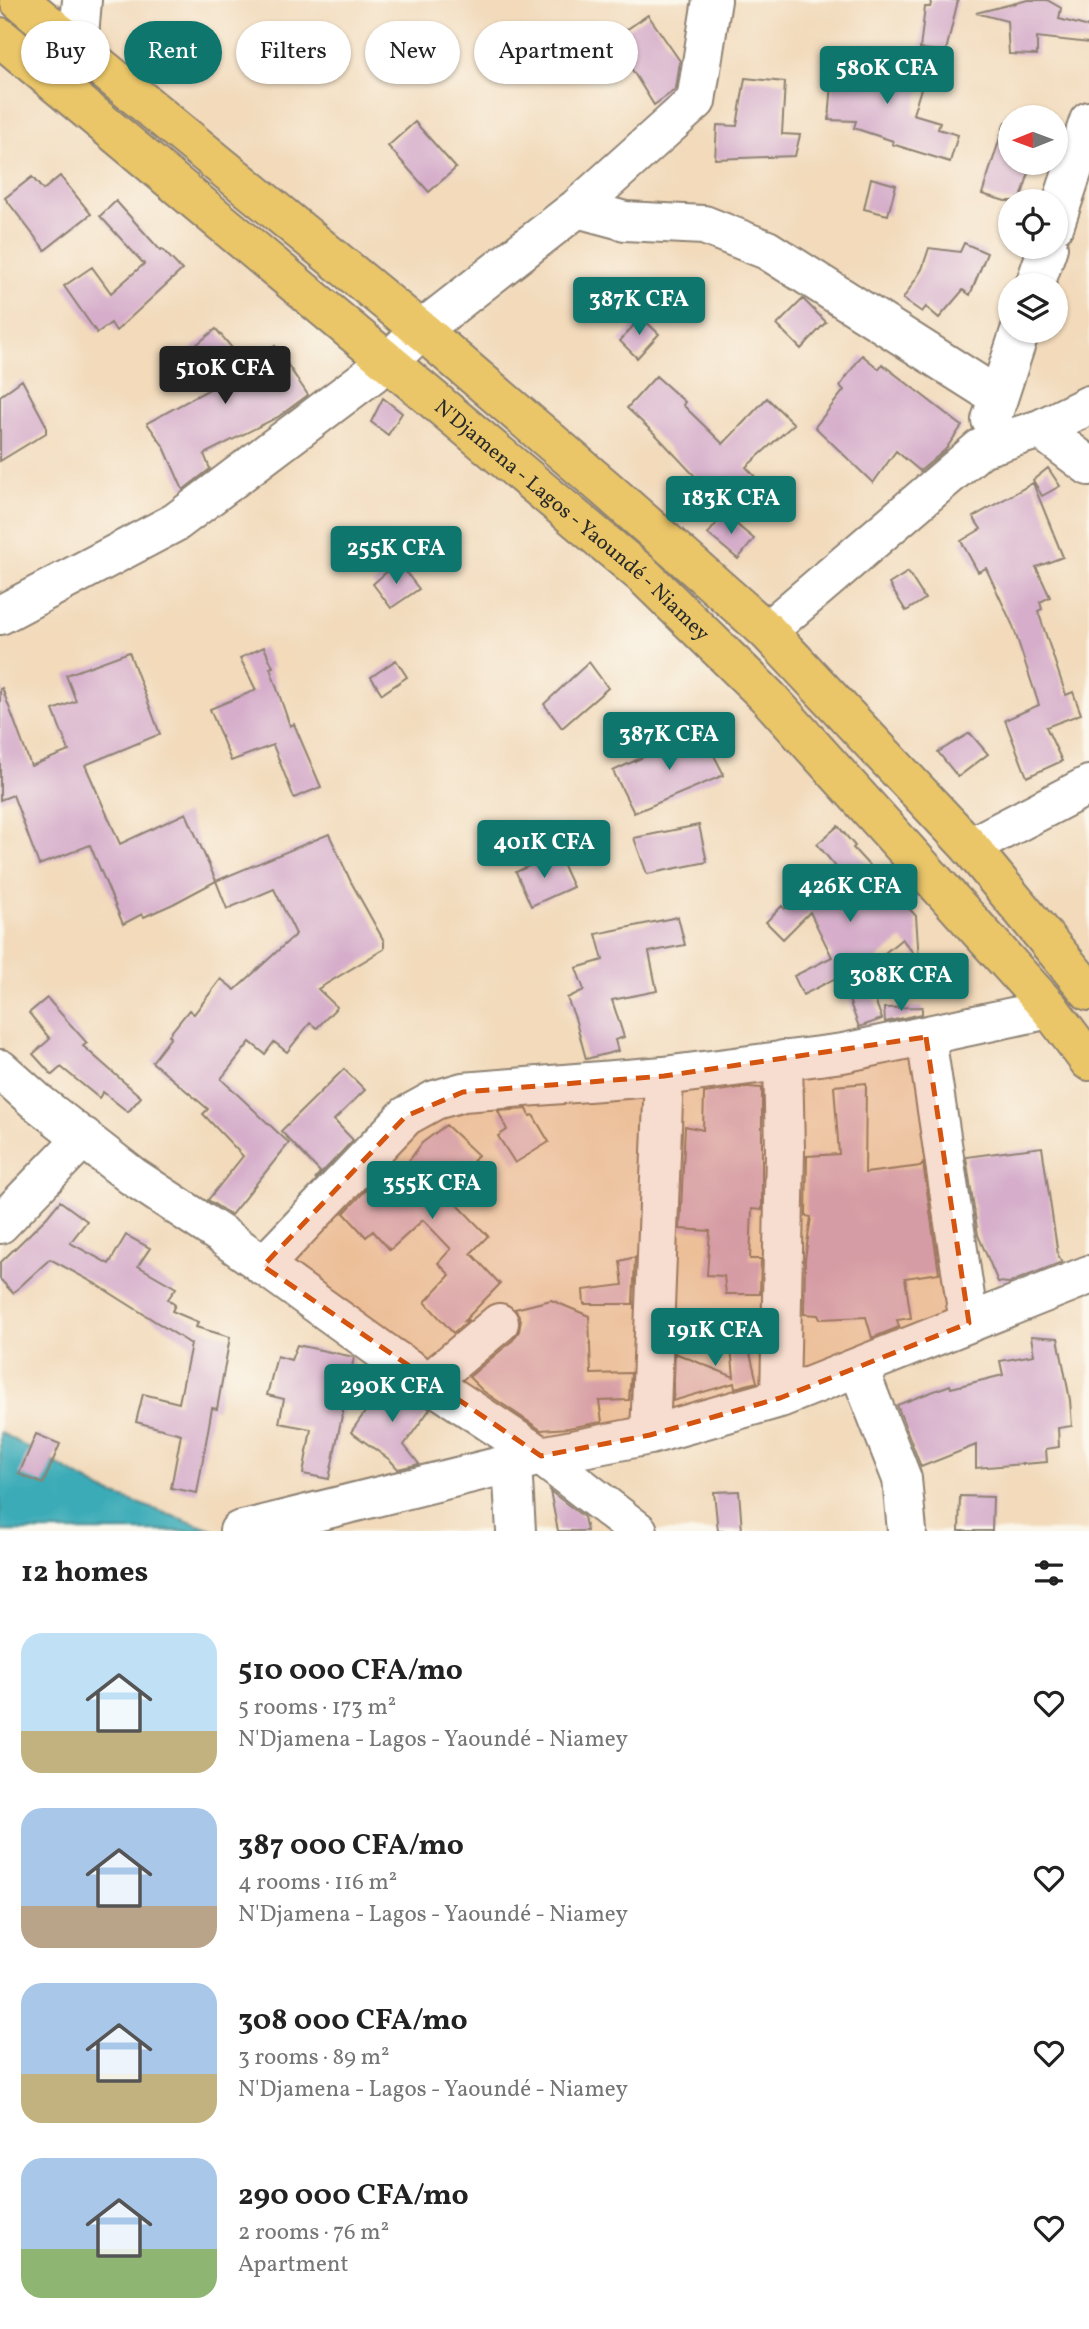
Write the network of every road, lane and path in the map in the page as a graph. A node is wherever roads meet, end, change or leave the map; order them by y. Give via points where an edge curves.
1 (19, 0) edge
2 (82, 0) edge
3 (712, 0) edge
4 (45, 21) edge
5 (80, 21) edge
6 (0, 37) edge
7 (110, 74) edge
8 (1089, 121) edge
9 (1067, 189) edge
10 (577, 208) junction
11 (421, 330) junction
12 (1016, 343) edge
13 (388, 362) junction
14 (998, 397) junction
15 (1089, 405) edge
16 (1040, 429) junction
17 (981, 449) junction
18 (1089, 466) edge
19 (0, 615) edge
20 (766, 631) junction
21 (1089, 785) edge
22 (970, 847) junction
23 (1089, 991) edge
24 (1050, 1009) junction
25 (926, 1037) junction
26 (783, 1060) junction
27 (1089, 1061) edge
28 (0, 1069) edge
29 (664, 1076) junction
30 (84, 1137) junction
31 (0, 1224) edge
32 (263, 1266) junction
33 (1089, 1276) edge
34 (499, 1323) dead end
35 (969, 1323) junction
36 (859, 1367) junction
37 (429, 1382) junction
38 (780, 1398) junction
39 (650, 1435) junction
40 (526, 1460) junction
41 (239, 1531) edge
42 (516, 1531) edge
43 (638, 1531) edge
44 (907, 1531) edge

1 - 4 highway
2 - 5 street
3 - 10 street via 696,101
6 - 13 highway, N'Djamena - Lagos - Yaoundé - Niamey
7 - 11 highway
8 - 9 street
10 - 11 street
10 - 14 street via 625,221 704,225 766,250
11 - 13 street
11 - 20 highway
12 - 14 street
13 - 19 street via 176,522
13 - 24 highway, N'Djamena - Lagos - Yaoundé - Niamey via 643,575 759,688
14 - 17 street
15 - 16 street
16 - 17 street
16 - 18 street
17 - 20 street
20 - 22 highway
21 - 22 street
22 - 23 highway
24 - 25 street
24 - 27 highway, N'Djamena - Lagos - Yaoundé - Niamey
25 - 26 street
25 - 35 street
26 - 29 street
26 - 38 street
28 - 30 street
29 - 32 street via 463,1092 435,1100 407,1116
29 - 39 street
30 - 31 street
30 - 32 street via 132,1177
32 - 37 street
33 - 35 street
34 - 37 street
35 - 36 street
36 - 38 street
36 - 44 street via 902,1479
37 - 40 street
38 - 39 street
39 - 40 street
40 - 41 street
40 - 42 street
40 - 43 street

